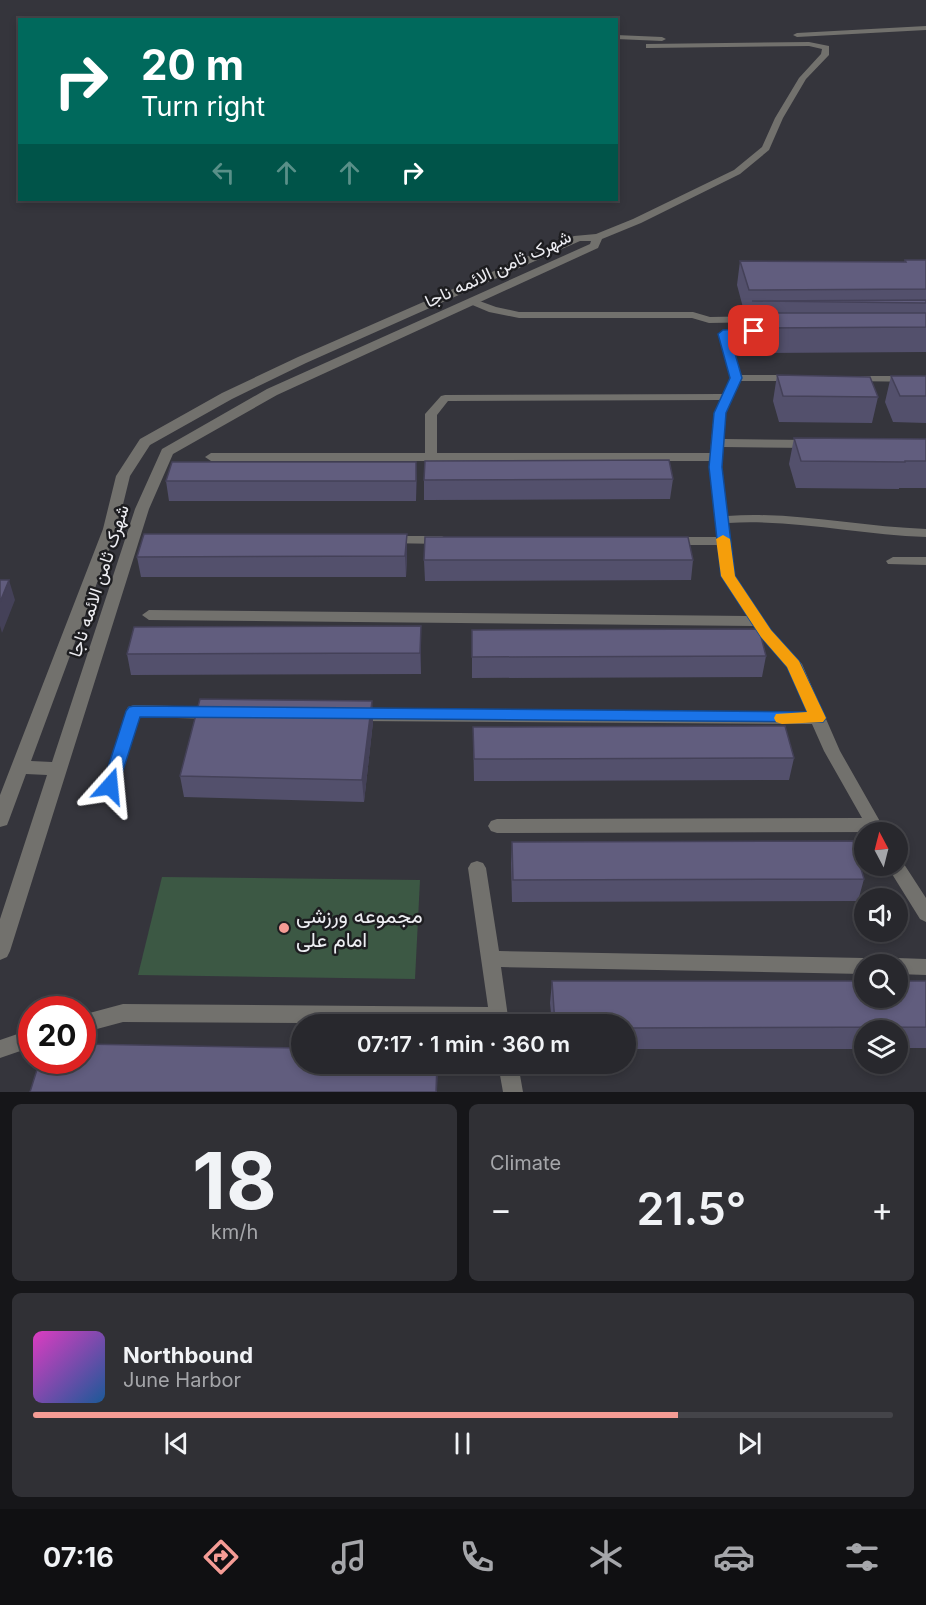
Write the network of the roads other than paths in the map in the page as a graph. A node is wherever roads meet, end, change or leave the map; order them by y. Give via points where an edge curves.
1 (926, 28) edge
2 (618, 37) edge
3 (649, 46) dead end
4 (598, 237) junction
5 (454, 293) junction
6 (474, 302) junction
7 (779, 319) edge
8 (778, 332) edge
9 (736, 378) junction
10 (807, 378) edge
11 (843, 378) edge
12 (926, 379) edge
13 (242, 389) junction
14 (727, 397) junction
15 (259, 399) junction
16 (718, 443) junction
17 (822, 444) edge
18 (431, 457) junction
19 (716, 457) junction
20 (211, 458) dead end
21 (139, 519) junction
22 (112, 520) junction
23 (721, 520) junction
24 (926, 533) edge
25 (378, 540) edge
26 (461, 540) edge
27 (664, 541) edge
28 (723, 541) junction
29 (893, 561) dead end
30 (926, 561) edge
31 (149, 615) dead end
32 (759, 621) junction
33 (229, 713) edge
34 (335, 714) edge
35 (818, 718) junction
36 (20, 767) junction
37 (58, 769) junction
38 (110, 786) dead end
39 (0, 820) edge
40 (872, 822) edge
41 (497, 826) dead end
42 (854, 829) edge
43 (477, 868) dead end
44 (902, 876) edge
45 (926, 914) edge
46 (0, 951) edge
47 (490, 959) junction
48 (854, 966) edge
49 (908, 966) edge
50 (926, 967) edge
51 (499, 1014) edge
52 (291, 1016) edge
53 (96, 1020) edge
54 (18, 1043) edge
55 (0, 1049) edge
56 (509, 1074) edge
57 (513, 1092) edge

1 - 2 street via 726,38
3 - 4 street via 808,44 826,48 825,55 803,78 779,118 766,148 737,172
4 - 5 street, شهرک ثامن الائمه ناجا via 578,238
4 - 6 street, شهرک ثامن الائمه ناجا via 594,246
5 - 6 street
5 - 13 street, شهرک ثامن الائمه ناجا
6 - 7 lane via 519,315
6 - 15 street, شهرک ثامن الائمه ناجا
8 - 9 lane via 723,334
9 - 10 lane
9 - 14 lane
11 - 12 lane
13 - 15 street
13 - 22 street, شهرک ثامن الائمه ناجا via 145,442 123,476
14 - 16 lane via 720,413
14 - 18 lane via 445,398 431,414
15 - 21 street, شهرک ثامن الائمه ناجا via 167,452
16 - 17 lane
16 - 19 lane
18 - 19 lane
18 - 20 lane
19 - 23 lane
21 - 22 street
21 - 37 street, شهرک ثامن الائمه ناجا
22 - 36 street, شهرک ثامن الائمه ناجا
23 - 24 lane via 745,518 890,534
23 - 28 lane
25 - 26 lane
27 - 28 lane
28 - 32 lane via 728,576
29 - 30 lane
31 - 32 lane
32 - 35 lane via 794,664
33 - 38 lane via 134,711
34 - 35 lane
35 - 40 lane
36 - 37 street
36 - 39 street, شهرک ثامن الائمه ناجا
37 - 46 street, شهرک ثامن الائمه ناجا
41 - 42 lane
43 - 47 lane
44 - 45 lane
47 - 48 lane
47 - 51 lane
49 - 50 lane
52 - 53 lane via 123,1013
54 - 55 lane
56 - 57 lane

